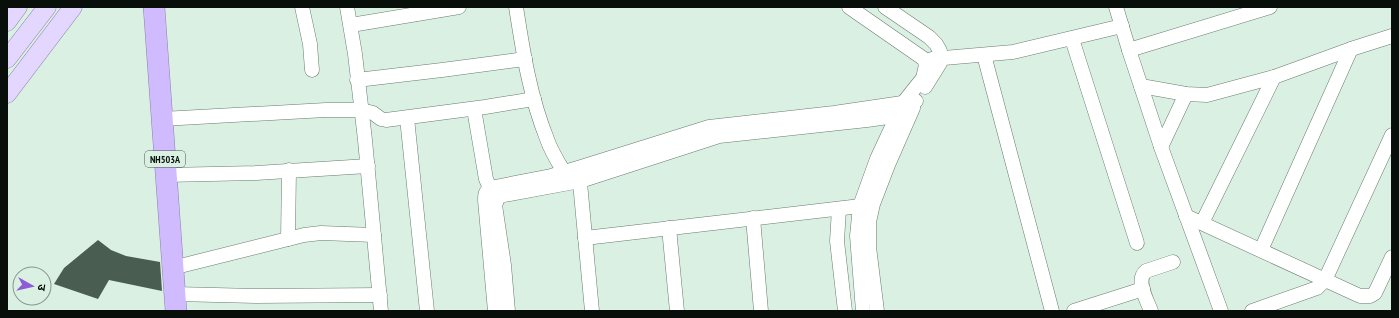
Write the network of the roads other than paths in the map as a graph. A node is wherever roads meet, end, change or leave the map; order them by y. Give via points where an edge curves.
1 (18, 7) edge
2 (32, 7) edge
3 (47, 7) edge
4 (73, 7) edge
5 (154, 7) edge
6 (302, 7) edge
7 (347, 7) edge
8 (459, 7) edge
9 (516, 7) edge
10 (849, 7) edge
11 (885, 7) edge
12 (1116, 7) edge
13 (1270, 7) edge
14 (7, 22) edge
15 (351, 25) junction
16 (1122, 26) junction
17 (1392, 36) edge
18 (7, 39) edge
19 (1072, 39) junction
20 (1351, 49) junction
21 (1129, 50) junction
22 (984, 55) junction
23 (941, 58) junction
24 (7, 59) edge
25 (524, 59) junction
26 (924, 59) junction
27 (312, 70) dead end
28 (1274, 77) junction
29 (357, 80) junction
30 (1141, 86) junction
31 (7, 94) edge
32 (1186, 94) junction
33 (534, 99) junction
34 (474, 109) junction
35 (906, 109) junction
36 (361, 110) junction
37 (407, 118) junction
38 (162, 119) junction
39 (1392, 135) edge
40 (1162, 147) junction
41 (368, 166) junction
42 (288, 170) junction
43 (564, 172) junction
44 (579, 174) junction
45 (166, 175) junction
46 (494, 192) junction
47 (867, 205) junction
48 (839, 209) junction
49 (1186, 216) junction
50 (753, 218) junction
51 (1202, 223) junction
52 (669, 228) junction
53 (374, 235) junction
54 (585, 238) junction
55 (288, 239) junction
56 (1137, 243) dead end
57 (1261, 250) junction
58 (1392, 257) edge
59 (1173, 262) dead end
60 (172, 268) junction
61 (1325, 280) junction
62 (1143, 289) junction
63 (380, 295) junction
64 (176, 303) edge
65 (381, 311) edge
66 (427, 311) edge
67 (495, 311) edge
68 (508, 311) edge
69 (592, 311) edge
70 (677, 311) edge
71 (761, 311) edge
72 (845, 311) edge
73 (863, 311) edge
74 (877, 311) edge
75 (1052, 311) edge
76 (1074, 311) edge
77 (1151, 311) edge
78 (1221, 311) edge
79 (1252, 311) edge

1 - 14 main road
2 - 18 main road
3 - 24 main road
4 - 31 main road
5 - 38 highway, NH503A
6 - 27 street via 310,44
7 - 15 street
8 - 15 street
9 - 25 street
10 - 26 street
11 - 23 street via 933,41 940,51
12 - 16 street
13 - 21 street
15 - 29 street
16 - 19 street
16 - 21 street
17 - 20 street
19 - 22 street via 1013,52
19 - 56 street
20 - 28 street
20 - 57 street
21 - 30 street
22 - 23 street
22 - 75 street
23 - 26 street
23 - 35 street via 938,67
25 - 29 street
25 - 33 street
26 - 35 street via 926,65 923,78
28 - 32 street via 1207,95
28 - 51 street
29 - 36 street
30 - 32 street
30 - 40 street
32 - 40 street
33 - 34 street
33 - 43 street via 547,139
34 - 37 street
34 - 46 street via 482,158
35 - 44 street via 720,136
35 - 47 street via 877,159
36 - 37 street via 373,113 384,120
36 - 38 street
36 - 41 street
37 - 66 street
38 - 45 highway, NH503A
39 - 61 street
40 - 49 street
41 - 42 street
41 - 53 street
42 - 45 street
42 - 55 street
43 - 44 street
43 - 46 street
44 - 46 street
44 - 54 street
45 - 60 highway, NH503A
46 - 67 street via 487,191 485,200
46 - 68 street via 497,198 495,205
47 - 48 street
47 - 73 street via 857,236
47 - 74 street
48 - 50 street
48 - 72 street via 837,241
49 - 51 street
49 - 78 street
50 - 52 street
50 - 71 street
51 - 57 street
52 - 54 street
52 - 70 street
53 - 55 street via 314,233
53 - 63 street
54 - 69 street
55 - 60 street
57 - 61 street
58 - 61 street via 1375,292 1370,296 1360,296
59 - 62 street via 1143,274
60 - 64 highway, NH503A
61 - 79 street via 1317,288
62 - 76 street
62 - 77 street
63 - 64 street via 256,296
63 - 65 street

